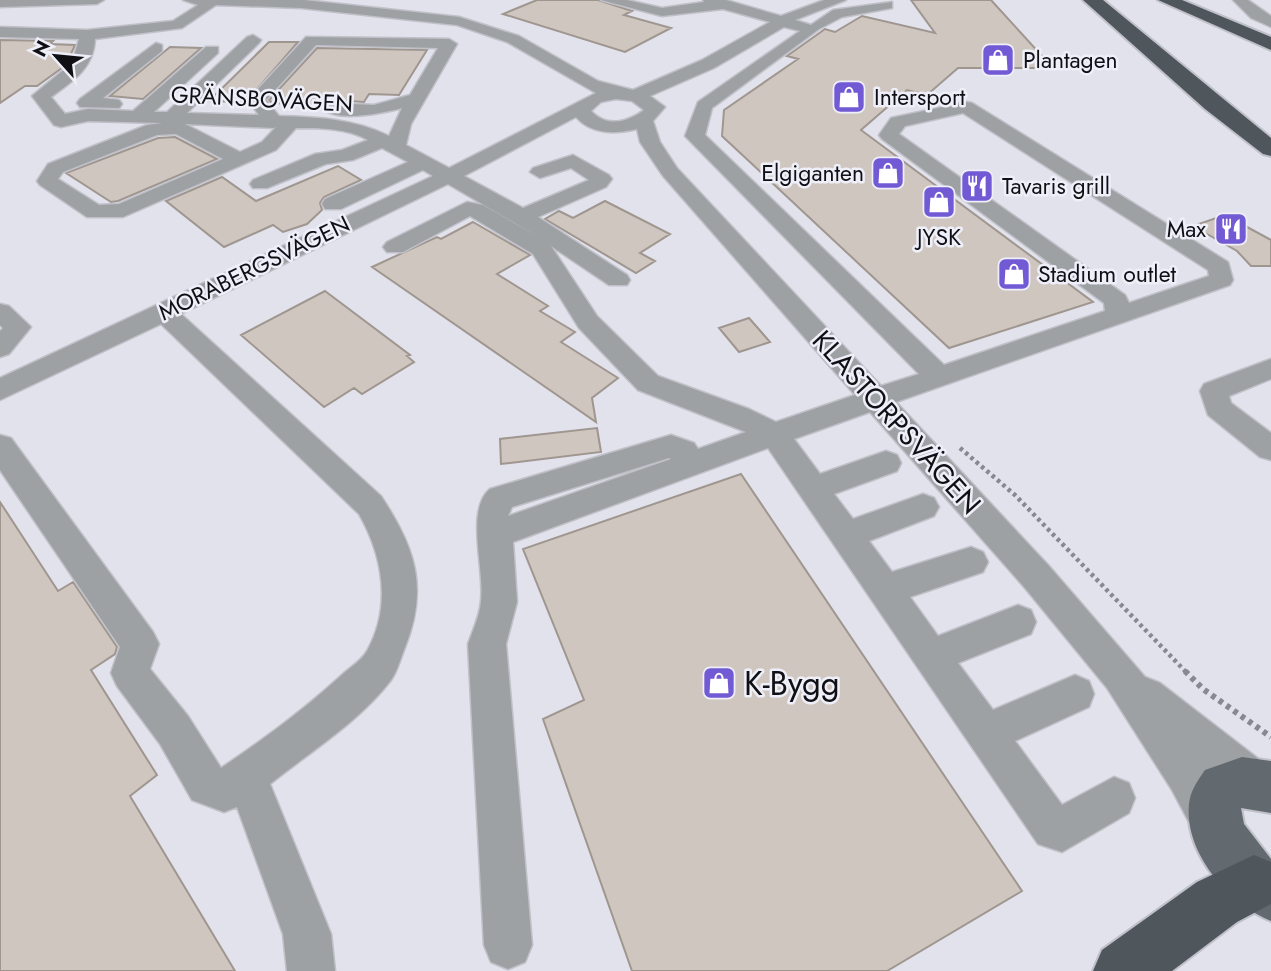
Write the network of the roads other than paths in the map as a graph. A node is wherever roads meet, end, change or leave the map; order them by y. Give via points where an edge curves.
1 (97, 0) edge
2 (190, 0) edge
3 (608, 0) edge
4 (839, 0) edge
5 (1092, 0) edge
6 (1115, 0) edge
7 (1167, 0) edge
8 (1240, 0) edge
9 (213, 1) edge
10 (277, 1) edge
11 (9, 2) edge
12 (718, 2) edge
13 (887, 5) dead end
14 (783, 22) junction
15 (1117, 22) junction
16 (1271, 22) edge
17 (812, 30) junction
18 (0, 32) edge
19 (88, 35) junction
20 (253, 40) dead end
21 (1271, 44) edge
22 (156, 48) dead end
23 (534, 49) junction
24 (212, 50) dead end
25 (708, 64) junction
26 (1200, 67) dead end
27 (616, 94) junction
28 (635, 96) junction
29 (418, 98) junction
30 (257, 100) junction
31 (586, 104) junction
32 (144, 111) junction
33 (649, 115) junction
34 (171, 118) junction
35 (283, 122) junction
36 (602, 125) junction
37 (1271, 135) edge
38 (389, 144) junction
39 (509, 147) junction
40 (1271, 149) edge
41 (346, 156) junction
42 (239, 159) junction
43 (424, 162) junction
44 (373, 171) dead end
45 (540, 172) dead end
46 (670, 172) junction
47 (448, 176) junction
48 (260, 184) dead end
49 (333, 204) dead end
50 (522, 216) junction
51 (395, 247) dead end
52 (618, 279) dead end
53 (0, 312) edge
54 (164, 312) junction
55 (1118, 316) junction
56 (0, 348) edge
57 (1271, 368) edge
58 (939, 377) junction
59 (0, 390) edge
60 (877, 399) junction
61 (774, 434) junction
62 (0, 446) edge
63 (1271, 449) edge
64 (886, 463) dead end
65 (813, 489) junction
66 (923, 507) dead end
67 (846, 536) junction
68 (971, 562) dead end
69 (885, 590) junction
70 (1018, 622) dead end
71 (932, 656) junction
72 (1121, 675) junction
73 (1076, 694) dead end
74 (986, 734) junction
75 (1265, 769) edge
76 (246, 776) junction
77 (1114, 798) dead end
78 (1215, 826) junction
79 (1263, 888) edge
80 (508, 945) dead end
81 (311, 971) edge
82 (1123, 971) edge

1 - 11 street
2 - 9 street
3 - 12 street via 662,12
4 - 14 street
5 - 15 highway
6 - 26 highway
7 - 21 highway
8 - 16 street
9 - 10 street
9 - 19 street via 177,25
10 - 23 street via 459,21
12 - 14 street
13 - 17 street via 838,13
14 - 17 street
14 - 25 street
15 - 37 highway
15 - 40 highway
17 - 58 street via 704,106 695,136
18 - 19 street
19 - 32 street, GRÄNSBOVÄGEN via 83,63 41,96 61,121
20 - 34 street
22 - 32 street via 86,103
23 - 27 street via 592,85
23 - 31 street
24 - 32 street
25 - 28 street
25 - 33 street via 668,93
27 - 28 street
27 - 31 street, MORABERGSVÄGEN
28 - 33 street via 647,101
29 - 30 street via 374,110 283,107
29 - 30 street via 449,44 312,40
29 - 38 street
30 - 35 street
31 - 36 street, KLASTORPSVÄGEN via 586,118
31 - 39 street, MORABERGSVÄGEN
32 - 34 street, GRÄNSBOVÄGEN
33 - 36 street, MORABERGSVÄGEN via 627,126
33 - 46 street, KLASTORPSVÄGEN via 650,142
34 - 35 street, GRÄNSBOVÄGEN
35 - 38 street, GRÄNSBOVÄGEN via 364,130
35 - 42 street via 269,146
36 - 39 street, MORABERGSVÄGEN
36 - 46 street, KLASTORPSVÄGEN
38 - 41 street
38 - 43 street, GRÄNSBOVÄGEN
39 - 47 street, MORABERGSVÄGEN
41 - 44 street
41 - 48 street via 322,158
42 - 42 street via 122,209 95,212 47,181 55,168 154,129 179,128
43 - 47 street, GRÄNSBOVÄGEN
43 - 49 street
45 - 50 street via 573,161 601,179
46 - 60 street, KLASTORPSVÄGEN
47 - 50 street, GRÄNSBOVÄGEN
47 - 54 street, MORABERGSVÄGEN
50 - 52 street, GRÄNSBOVÄGEN
51 - 61 street via 467,209 475,210 542,248 588,322 648,383 739,416
53 - 56 street via 18,327
54 - 59 street, MORABERGSVÄGEN
54 - 76 street via 370,505 388,534 401,578 395,628 379,666 338,705
55 - 55 street via 1221,280 1220,267 966,107 898,122 889,135 1116,300
55 - 58 street
57 - 63 street via 1214,391 1218,408
58 - 60 street
60 - 61 street
60 - 72 street, KLASTORPSVÄGEN
61 - 65 street
61 - 80 street via 495,534 499,602 486,644
62 - 76 street via 140,644 130,673 174,730 207,785 224,791
64 - 65 street
65 - 67 street
66 - 67 street
67 - 69 street
68 - 69 street
69 - 71 street
70 - 71 street
71 - 74 street
72 - 75 street, KLASTORPSVÄGEN
72 - 78 street, KLASTORPSVÄGEN
73 - 74 street
74 - 77 street via 1053,829 1062,830
75 - 78 main road via 1219,793 1213,807
76 - 81 street via 307,934
78 - 79 main road via 1223,847
79 - 82 highway via 1217,902

